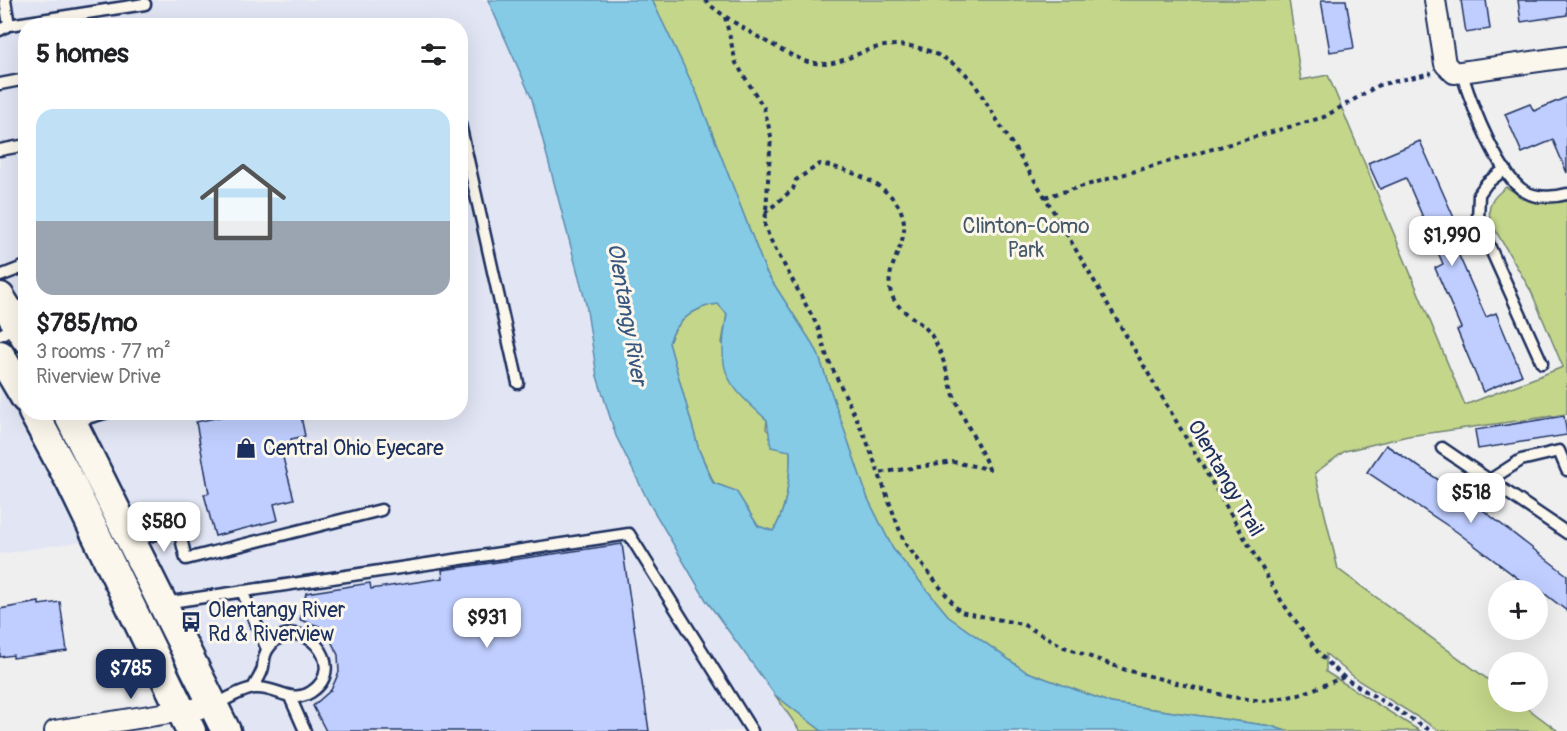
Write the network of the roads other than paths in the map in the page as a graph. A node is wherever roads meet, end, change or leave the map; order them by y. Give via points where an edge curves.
1 (5, 0) edge
2 (1435, 0) edge
3 (146, 4) dead end
4 (64, 18) edge
5 (5, 28) edge
6 (1567, 57) edge
7 (1453, 69) junction
8 (18, 81) edge
9 (0, 84) edge
10 (18, 147) edge
11 (0, 150) edge
12 (468, 160) edge
13 (1505, 169) junction
14 (1567, 194) edge
15 (18, 269) edge
16 (0, 276) edge
17 (0, 297) edge
18 (17, 330) edge
19 (1542, 363) dead end
20 (8, 368) edge
21 (518, 383) dead end
22 (18, 385) edge
23 (56, 422) edge
24 (1442, 448) dead end
25 (1567, 470) edge
26 (1490, 480) junction
27 (381, 510) dead end
28 (1567, 533) edge
29 (132, 542) junction
30 (242, 591) junction
31 (164, 603) junction
32 (267, 649) junction
33 (253, 688) junction
34 (290, 697) junction
35 (213, 706) junction
36 (187, 721) edge
37 (126, 725) edge
38 (55, 731) edge
39 (226, 731) edge
40 (305, 731) edge
41 (752, 731) edge

1 - 5 lane
2 - 7 street
3 - 4 lane
6 - 7 street
7 - 13 lane
8 - 9 lane
10 - 11 lane
12 - 21 lane
13 - 14 lane via 1516,186 1531,195
13 - 19 lane via 1479,194 1478,221
15 - 16 lane
17 - 18 main road
20 - 22 main road
23 - 29 main road
23 - 36 main road
24 - 26 lane
25 - 26 lane via 1559,451 1521,460
26 - 28 lane
27 - 29 lane via 186,559 177,526
29 - 31 main road
30 - 31 lane
30 - 32 lane
30 - 41 lane via 629,534
31 - 35 main road
32 - 33 lane
32 - 34 lane via 274,641 294,634 314,640 321,648 324,678 310,693
33 - 34 lane via 272,688
33 - 35 lane
34 - 40 lane
35 - 36 street
35 - 39 main road
36 - 37 street
37 - 38 street

